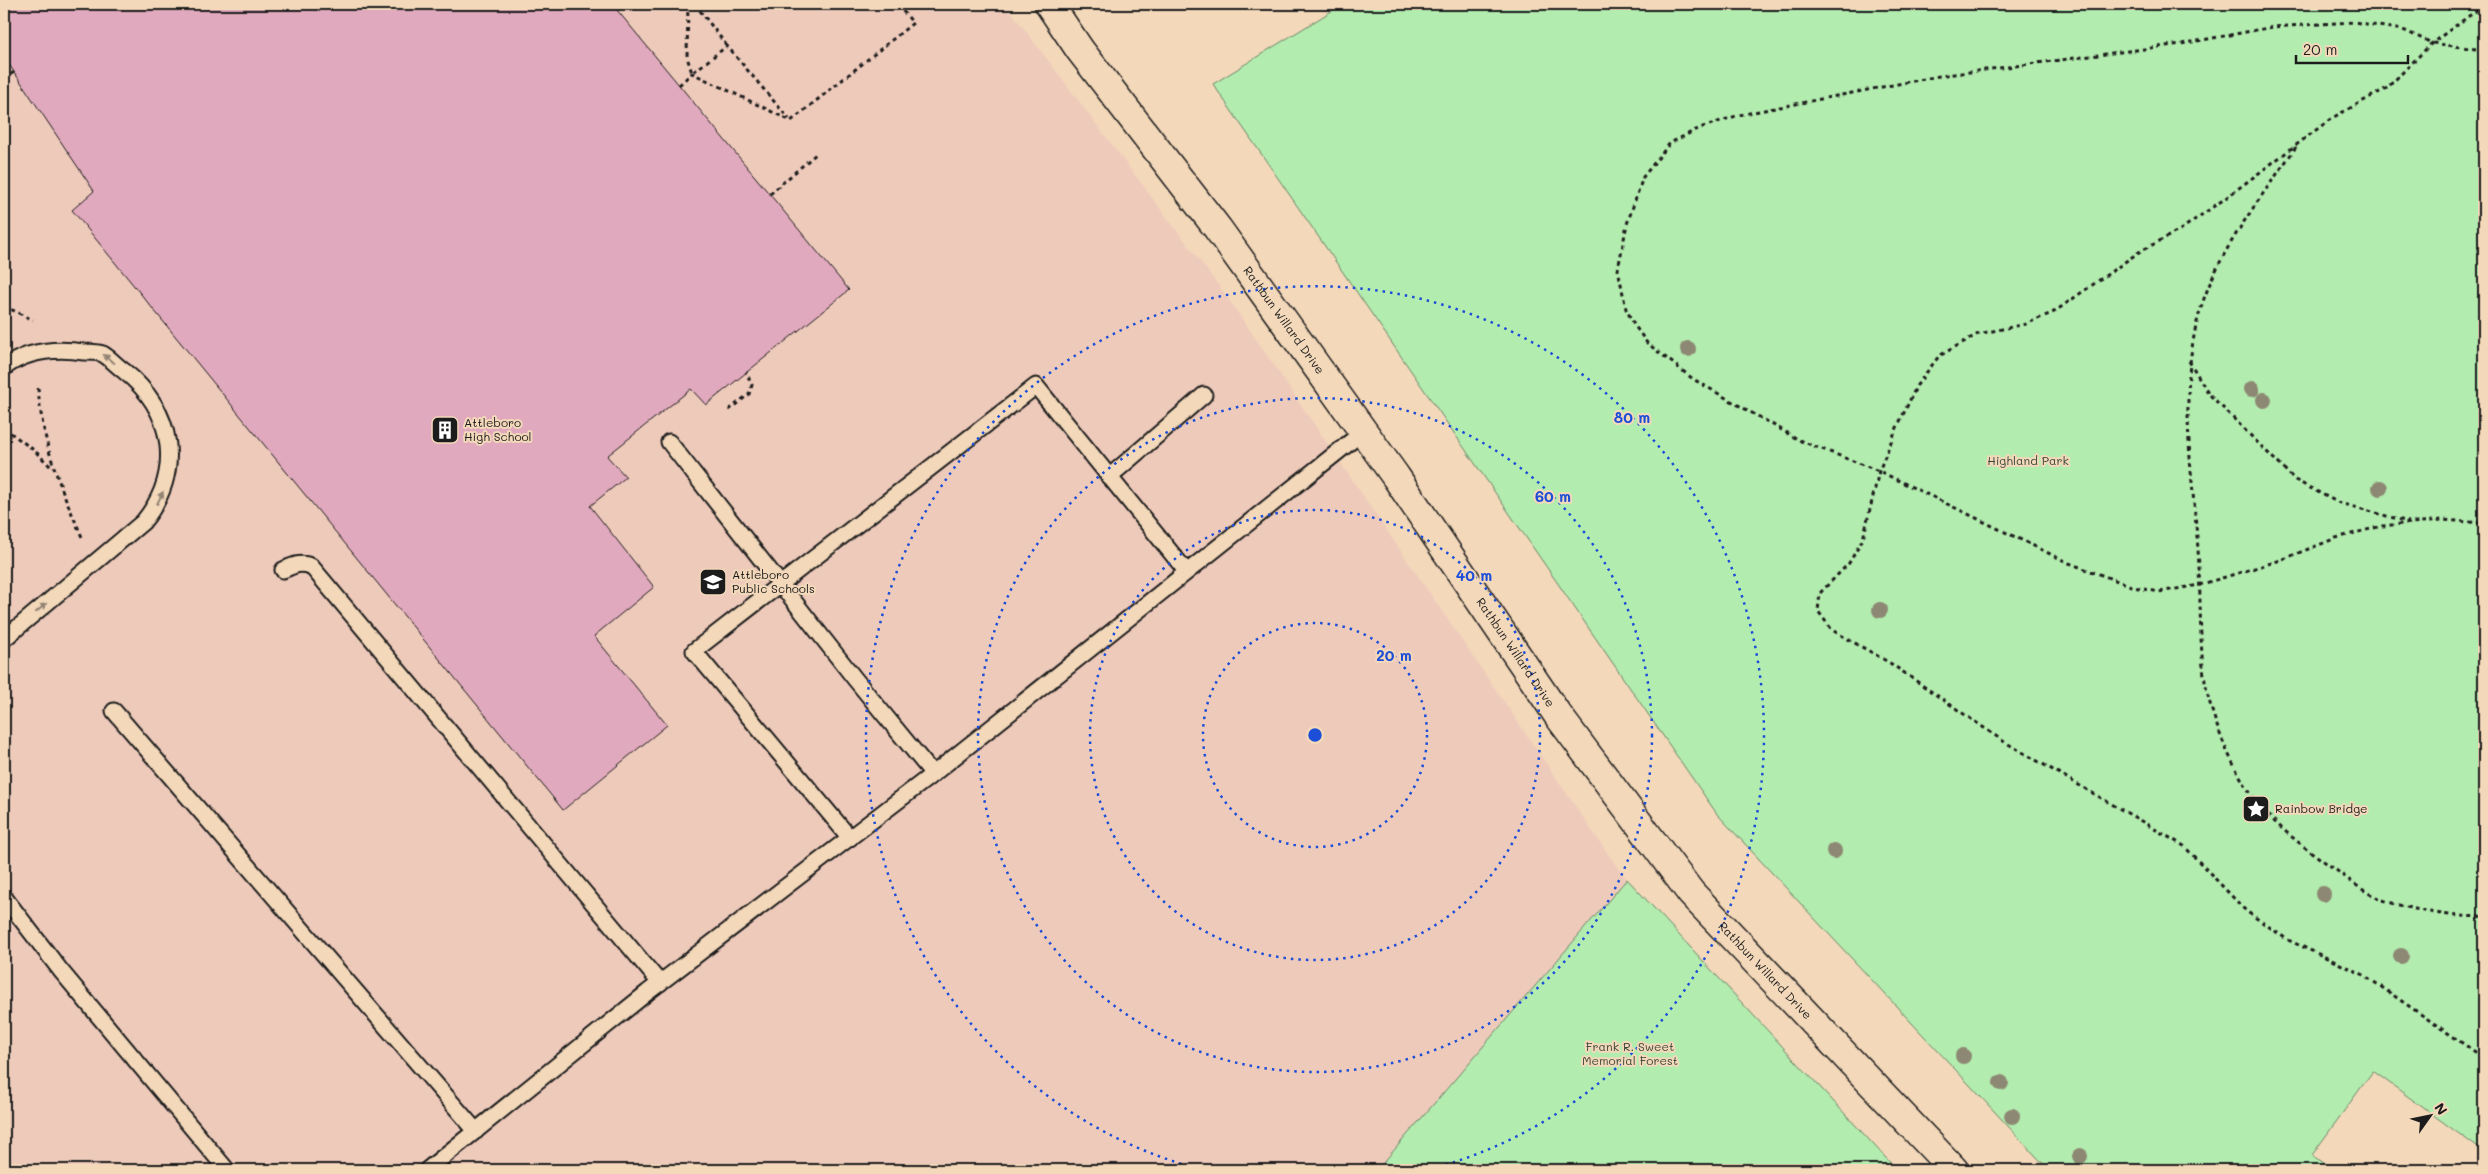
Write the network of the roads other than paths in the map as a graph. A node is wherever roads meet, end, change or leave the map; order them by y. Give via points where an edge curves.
1 (1049, 4) edge
2 (4, 368) edge
3 (1204, 395) dead end
4 (1364, 431) junction
5 (669, 442) dead end
6 (1109, 477) junction
7 (283, 570) dead end
8 (1186, 571) junction
9 (780, 584) junction
10 (4, 639) edge
11 (114, 711) dead end
12 (933, 774) junction
13 (850, 838) junction
14 (4, 897) edge
15 (660, 983) junction
16 (476, 1130) junction
17 (227, 1170) edge
18 (426, 1170) edge
19 (1954, 1170) edge

1 - 4 street, Rathbun Willard Drive
10 -> 2 lane via 143,522 164,489 168,468 162,417 136,380 102,354 68,349 35,352 14,360
3 - 6 lane
4 - 8 lane
4 - 19 street, Rathbun Willard Drive via 1557,714 1691,894
5 - 9 lane
6 - 8 lane
6 - 9 lane via 1036,386
7 - 15 lane via 295,564 311,566
8 - 12 lane
9 - 12 lane
9 - 13 lane via 694,650
11 - 16 lane
12 - 13 lane
13 - 15 lane
14 - 17 lane via 61,971
15 - 16 lane
16 - 18 lane

